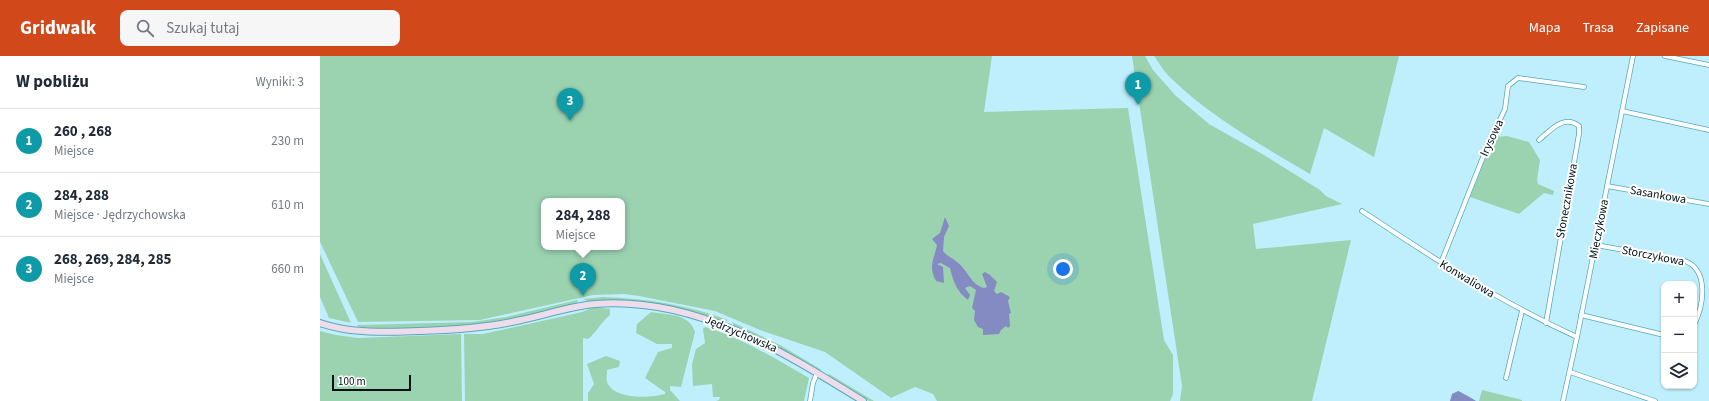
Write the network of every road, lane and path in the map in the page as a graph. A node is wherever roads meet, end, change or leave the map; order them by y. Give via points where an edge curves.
1 (1633, 56) edge
2 (1665, 56) edge
3 (1709, 65) edge
4 (1584, 86) dead end
5 (1622, 111) junction
6 (1709, 130) edge
7 (1539, 140) dead end
8 (1607, 186) junction
9 (1709, 204) edge
10 (1362, 211) dead end
11 (1596, 245) junction
12 (1441, 263) junction
13 (1522, 311) junction
14 (1582, 315) junction
15 (1697, 318) edge
16 (320, 322) edge
17 (1546, 323) junction
18 (1661, 334) edge
19 (1577, 337) junction
20 (1570, 372) junction
21 (818, 373) junction
22 (1506, 378) dead end
23 (810, 401) edge
24 (863, 401) edge
25 (1563, 401) edge
26 (1655, 401) edge

1 - 5 street, Mieczykowa
2 - 3 street
4 - 12 street, Irysowa via 1518,78 1508,86 1505,109 1487,147
5 - 6 street
5 - 8 street, Mieczykowa
7 - 17 street, Słonecznikowa via 1562,122 1574,122 1579,126
8 - 9 street, Sasankowa
8 - 11 street, Mieczykowa
10 - 12 street, Konwaliowa
11 - 14 street, Mieczykowa
11 - 15 street, Storczykowa via 1681,260 1696,266 1702,277 1704,295
12 - 13 street, Konwaliowa
13 - 17 street, Konwaliowa
13 - 22 street
14 - 18 street
14 - 19 street, Mieczykowa
16 - 21 main road, Jędrzychowska via 372,332 462,330 522,320 582,305 636,304 702,317 734,328
17 - 19 street, Konwaliowa
19 - 20 street, Mieczykowa
20 - 25 street, Mieczykowa
20 - 26 street
21 - 23 street via 813,383
21 - 24 main road, Jędrzychowska

